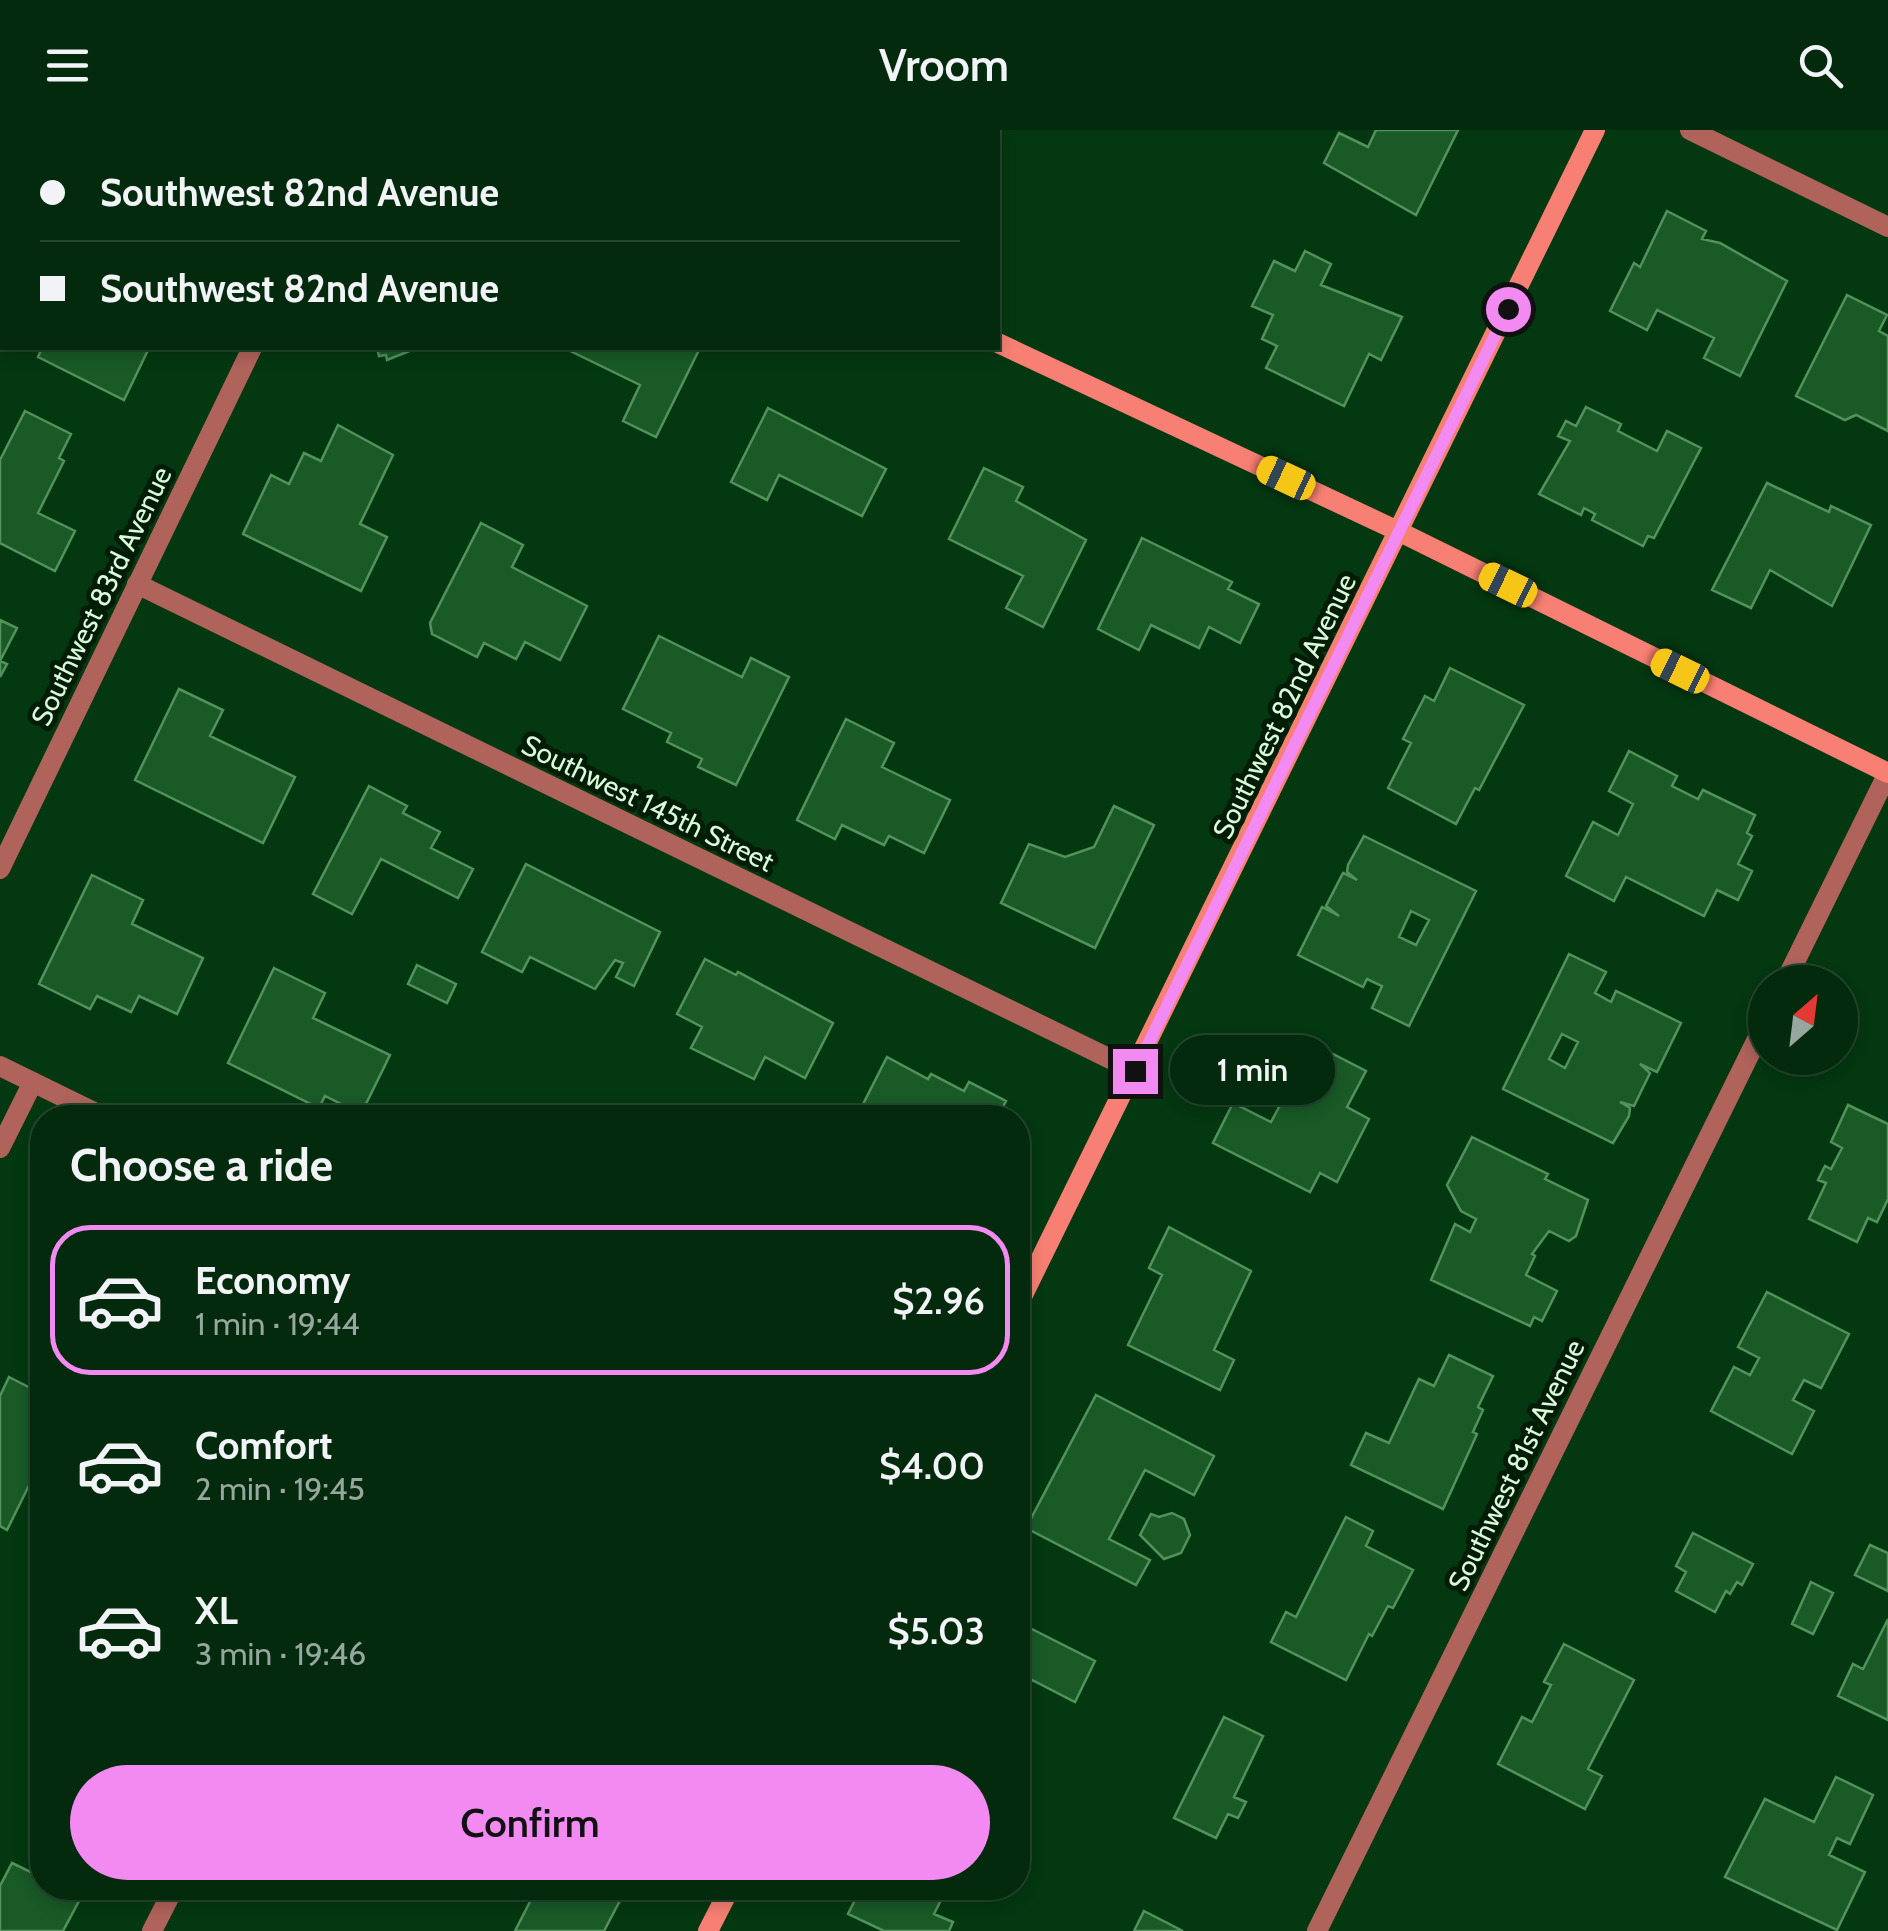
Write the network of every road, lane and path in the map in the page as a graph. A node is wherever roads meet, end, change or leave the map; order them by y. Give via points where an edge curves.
1 (1595, 130) edge
2 (1690, 130) edge
3 (1888, 227) edge
4 (1000, 343) edge
5 (251, 350) edge
6 (1400, 532) junction
7 (137, 584) junction
8 (1888, 773) edge
9 (0, 869) edge
10 (1793, 965) edge
11 (1748, 1057) edge
12 (0, 1066) edge
13 (1135, 1071) junction
14 (33, 1082) junction
15 (80, 1105) edge
16 (0, 1148) edge
17 (1030, 1281) edge
18 (168, 1900) edge
19 (724, 1900) edge
20 (152, 1931) edge
21 (708, 1931) edge
22 (1317, 1931) edge

1 - 6 street, Southwest 82nd Avenue
2 - 3 street
4 - 6 street
5 - 7 street, Southwest 83rd Avenue
6 - 8 street
6 - 13 street, Southwest 82nd Avenue
7 - 9 street, Southwest 83rd Avenue
7 - 13 street, Southwest 145th Street
8 - 10 street
11 - 22 street, Southwest 81st Avenue
12 - 14 street
13 - 17 street, Southwest 82nd Avenue
14 - 15 street
14 - 16 street
18 - 20 street
19 - 21 street

